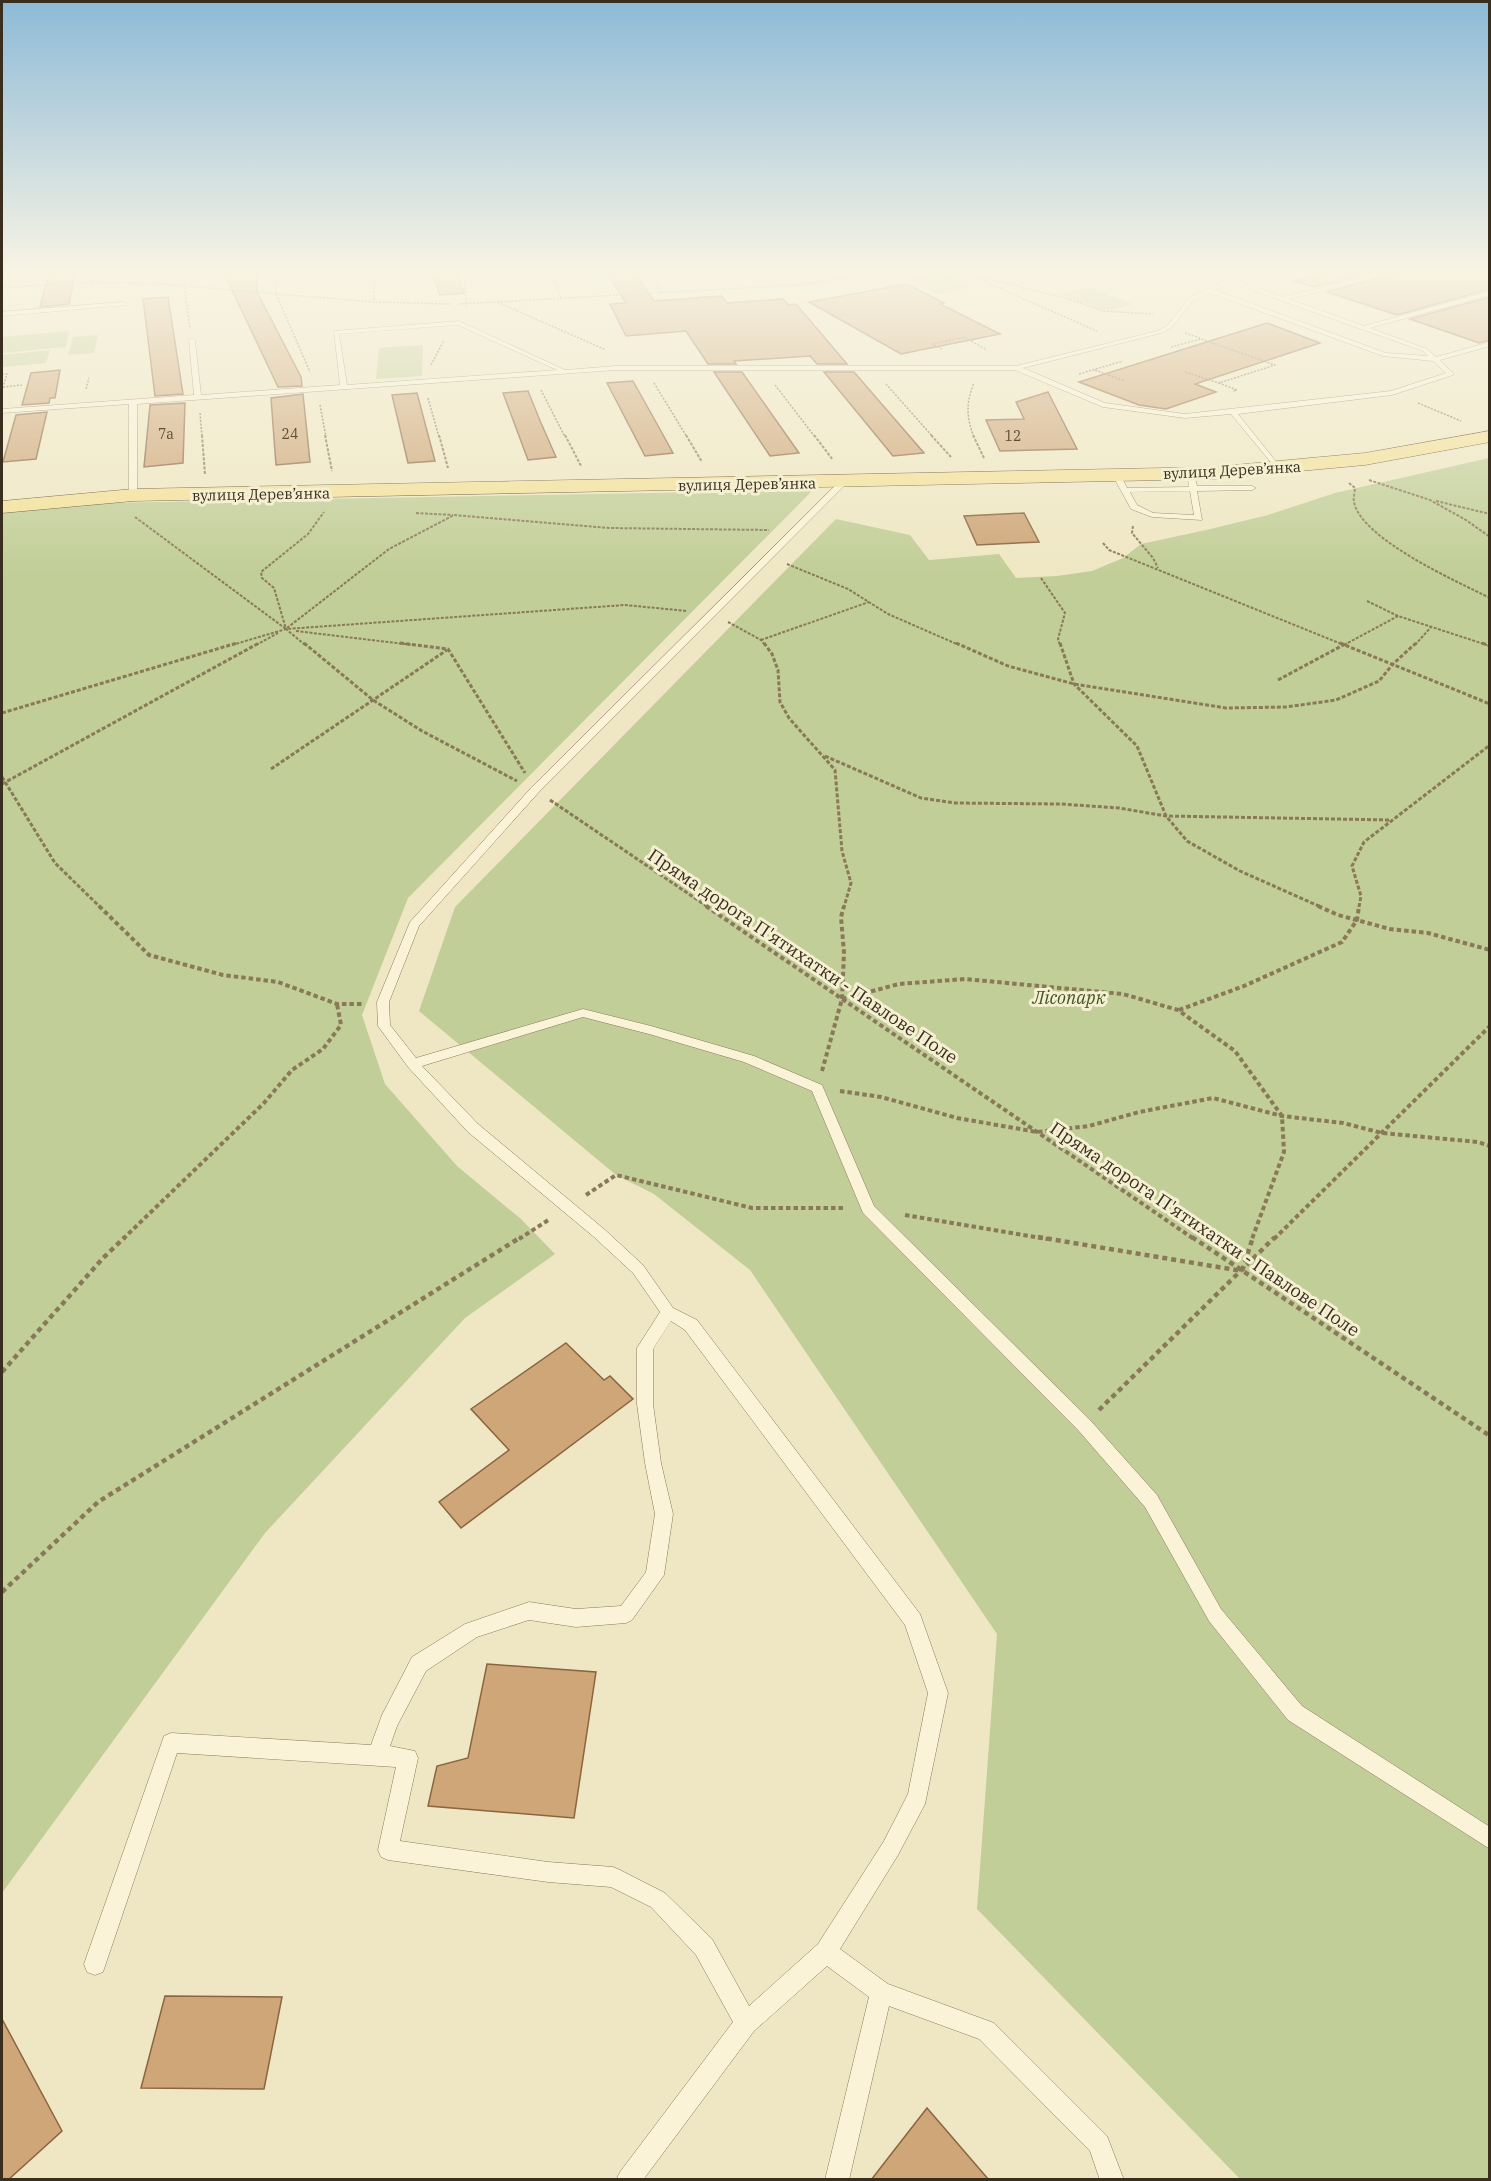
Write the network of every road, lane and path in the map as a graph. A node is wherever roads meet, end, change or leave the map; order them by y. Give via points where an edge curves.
1 (195, 372) edge
2 (310, 372) edge
3 (342, 372) edge
4 (552, 372) edge
5 (647, 372) edge
6 (765, 372) edge
7 (875, 372) edge
8 (979, 372) edge
9 (1025, 372) edge
10 (1088, 372) edge
11 (1100, 372) edge
12 (1185, 372) dead end
13 (1254, 372) edge
14 (1449, 372) edge
15 (533, 373) junction
16 (2, 374) edge
17 (1125, 381) dead end
18 (1049, 382) junction
19 (1218, 383) junction
20 (22, 386) dead end
21 (344, 386) junction
22 (317, 388) junction
23 (2, 389) edge
24 (1392, 393) junction
25 (198, 396) junction
26 (133, 401) junction
27 (2, 411) edge
28 (1233, 412) junction
29 (1468, 423) dead end
30 (1490, 436) edge
31 (702, 462) dead end
32 (986, 464) dead end
33 (957, 465) dead end
34 (1278, 469) junction
35 (585, 474) dead end
36 (841, 475) junction
37 (206, 478) dead end
38 (334, 478) dead end
39 (1250, 479) junction
40 (1366, 480) dead end
41 (1191, 481) junction
42 (1121, 483) junction
43 (1355, 488) dead end
44 (1254, 499) dead end
45 (1430, 500) junction
46 (131, 504) junction
47 (2, 507) edge
48 (1134, 507) junction
49 (326, 509) dead end
50 (1490, 514) edge
51 (796, 529) junction
52 (1490, 537) edge
53 (1103, 543) dead end
54 (770, 556) junction
55 (1158, 569) junction
56 (1041, 578) dead end
57 (1490, 598) edge
58 (869, 602) junction
59 (1366, 602) dead end
60 (712, 614) junction
61 (1398, 616) junction
62 (1431, 627) junction
63 (286, 629) junction
64 (761, 639) junction
65 (1343, 644) junction
66 (1490, 646) edge
67 (448, 650) junction
68 (1393, 664) junction
69 (1278, 680) dead end
70 (1074, 684) junction
71 (373, 700) junction
72 (1490, 704) edge
73 (2, 713) edge
74 (1490, 745) edge
75 (824, 756) junction
76 (271, 769) dead end
77 (2, 777) edge
78 (3, 783) edge
79 (535, 790) junction
80 (1166, 816) junction
81 (1390, 820) junction
82 (1357, 920) junction
83 (1490, 950) edge
84 (842, 999) junction
85 (1178, 1010) junction
86 (1490, 1026) edge
87 (412, 1064) junction
88 (817, 1088) junction
89 (1282, 1116) junction
90 (1037, 1132) junction
91 (1382, 1133) junction
92 (1490, 1146) edge
93 (569, 1208) junction
94 (867, 1209) junction
95 (1242, 1271) junction
96 (668, 1312) junction
97 (2, 1372) edge
98 (1084, 1425) junction
99 (1490, 1436) edge
100 (2, 1592) edge
101 (377, 1755) junction
102 (1490, 1839) edge
103 (826, 1952) junction
104 (95, 1964) dead end
105 (881, 1992) junction
106 (746, 2023) junction
107 (628, 2180) edge
108 (837, 2180) edge
109 (1112, 2180) edge

1 - 25 lane
2 - 22 path
3 - 21 lane
4 - 15 lane
5 - 31 path
6 - 36 path
7 - 33 path
8 - 32 path via 967,397 967,421
9 - 18 lane
10 - 18 path
11 - 17 path
12 - 19 path
13 - 19 path
14 - 24 lane via 1451,374
15 - 21 lane
15 - 35 path
16 - 23 path via 7,374
18 - 28 lane via 1103,405 1185,416
19 - 28 path via 1237,390 1223,394
20 - 23 path
21 - 22 lane
22 - 25 lane
22 - 38 path
24 - 28 lane
24 - 29 path
25 - 26 lane
25 - 37 path
26 - 27 lane
26 - 46 lane
28 - 34 lane
30 - 34 main road, вулиця Дерев’янка via 1365,459
34 - 39 main road, вулиця Дерев’янка
36 - 42 main road, вулиця Дерев’янка
36 - 46 main road, вулиця Дерев’янка
36 - 51 lane
39 - 41 main road, вулиця Дерев’янка
39 - 44 lane
40 - 45 path
41 - 42 main road, вулиця Дерев’янка
41 - 48 lane via 1199,518 1152,515
42 - 48 lane
43 - 57 path via 1354,504 1364,520 1407,556
45 - 50 path
45 - 52 path
46 - 47 main road, вулиця Дерев’янка
46 - 63 path
48 - 55 path via 1132,533 1154,555
49 - 63 path via 308,534 261,572 262,578 274,588
51 - 54 lane
51 - 63 path via 609,528 454,515 389,549
53 - 55 path via 1109,550
54 - 58 path
54 - 60 lane
55 - 65 path
56 - 70 path via 1065,613 1058,639
58 - 64 path
58 - 70 path via 1008,666
59 - 61 path
60 - 63 path via 625,605
60 - 64 path
60 - 79 lane
61 - 62 path
61 - 65 path
62 - 66 path
62 - 68 path
63 - 67 path
63 - 71 path
63 - 73 path
63 - 78 path
64 - 75 path via 778,670 780,702 789,718
65 - 68 path
65 - 69 path
67 - 71 path
67 - 79 path, Пряма дорога П'ятихатки - Павлове Поле
68 - 70 path via 1379,681 1336,700 1286,707 1226,708
68 - 72 path
70 - 80 path via 1137,746
71 - 76 path
71 - 79 path via 422,731
74 - 81 path
75 - 80 path via 921,798 955,803 1096,807
75 - 84 path via 835,770 842,851 851,883 841,916
77 - 78 path
78 - 97 path via 55,863 149,955 223,975 278,982 338,1004 341,1025 323,1049 292,1070 256,1111 103,1258
79 - 84 path, Пряма дорога П'ятихатки - Павлове Поле
79 - 87 lane via 414,925 383,1002 384,1026
80 - 81 path
80 - 82 path via 1187,841 1240,871
81 - 82 path via 1364,842 1352,866 1361,896
82 - 83 path
82 - 85 path via 1342,942 1244,986
84 - 85 path via 899,984 965,979 1123,994
84 - 88 path
84 - 90 path, Пряма дорога П'ятихатки - Павлове Поле
85 - 89 path via 1234,1051
86 - 91 path
87 - 88 lane via 583,1012 748,1059
87 - 93 lane via 473,1128
88 - 90 path via 881,1097 957,1118
88 - 94 lane
89 - 90 path via 1213,1098 1089,1126
89 - 91 path via 1343,1123
89 - 95 path via 1284,1152
90 - 95 path, Пряма дорога П'ятихатки - Павлове Поле
91 - 92 path
91 - 95 path
93 - 94 path via 616,1175 752,1208
93 - 96 lane via 638,1269
93 - 100 path via 98,1502
94 - 95 path
94 - 98 lane
95 - 98 path
95 - 99 path, Пряма дорога П'ятихатки - Павлове Поле
96 - 101 lane via 645,1348 645,1404 664,1514 655,1575 626,1614 576,1618 529,1611 472,1630 419,1664
96 - 103 lane via 691,1325 914,1620 938,1692 918,1797
98 - 102 lane via 1151,1501 1215,1615 1295,1713
101 - 104 lane via 171,1743
101 - 106 lane via 408,1758 388,1851 613,1877 658,1900 704,1947
103 - 105 lane
103 - 106 lane
105 - 108 lane
105 - 109 lane via 986,2031 1099,2144
106 - 107 lane

